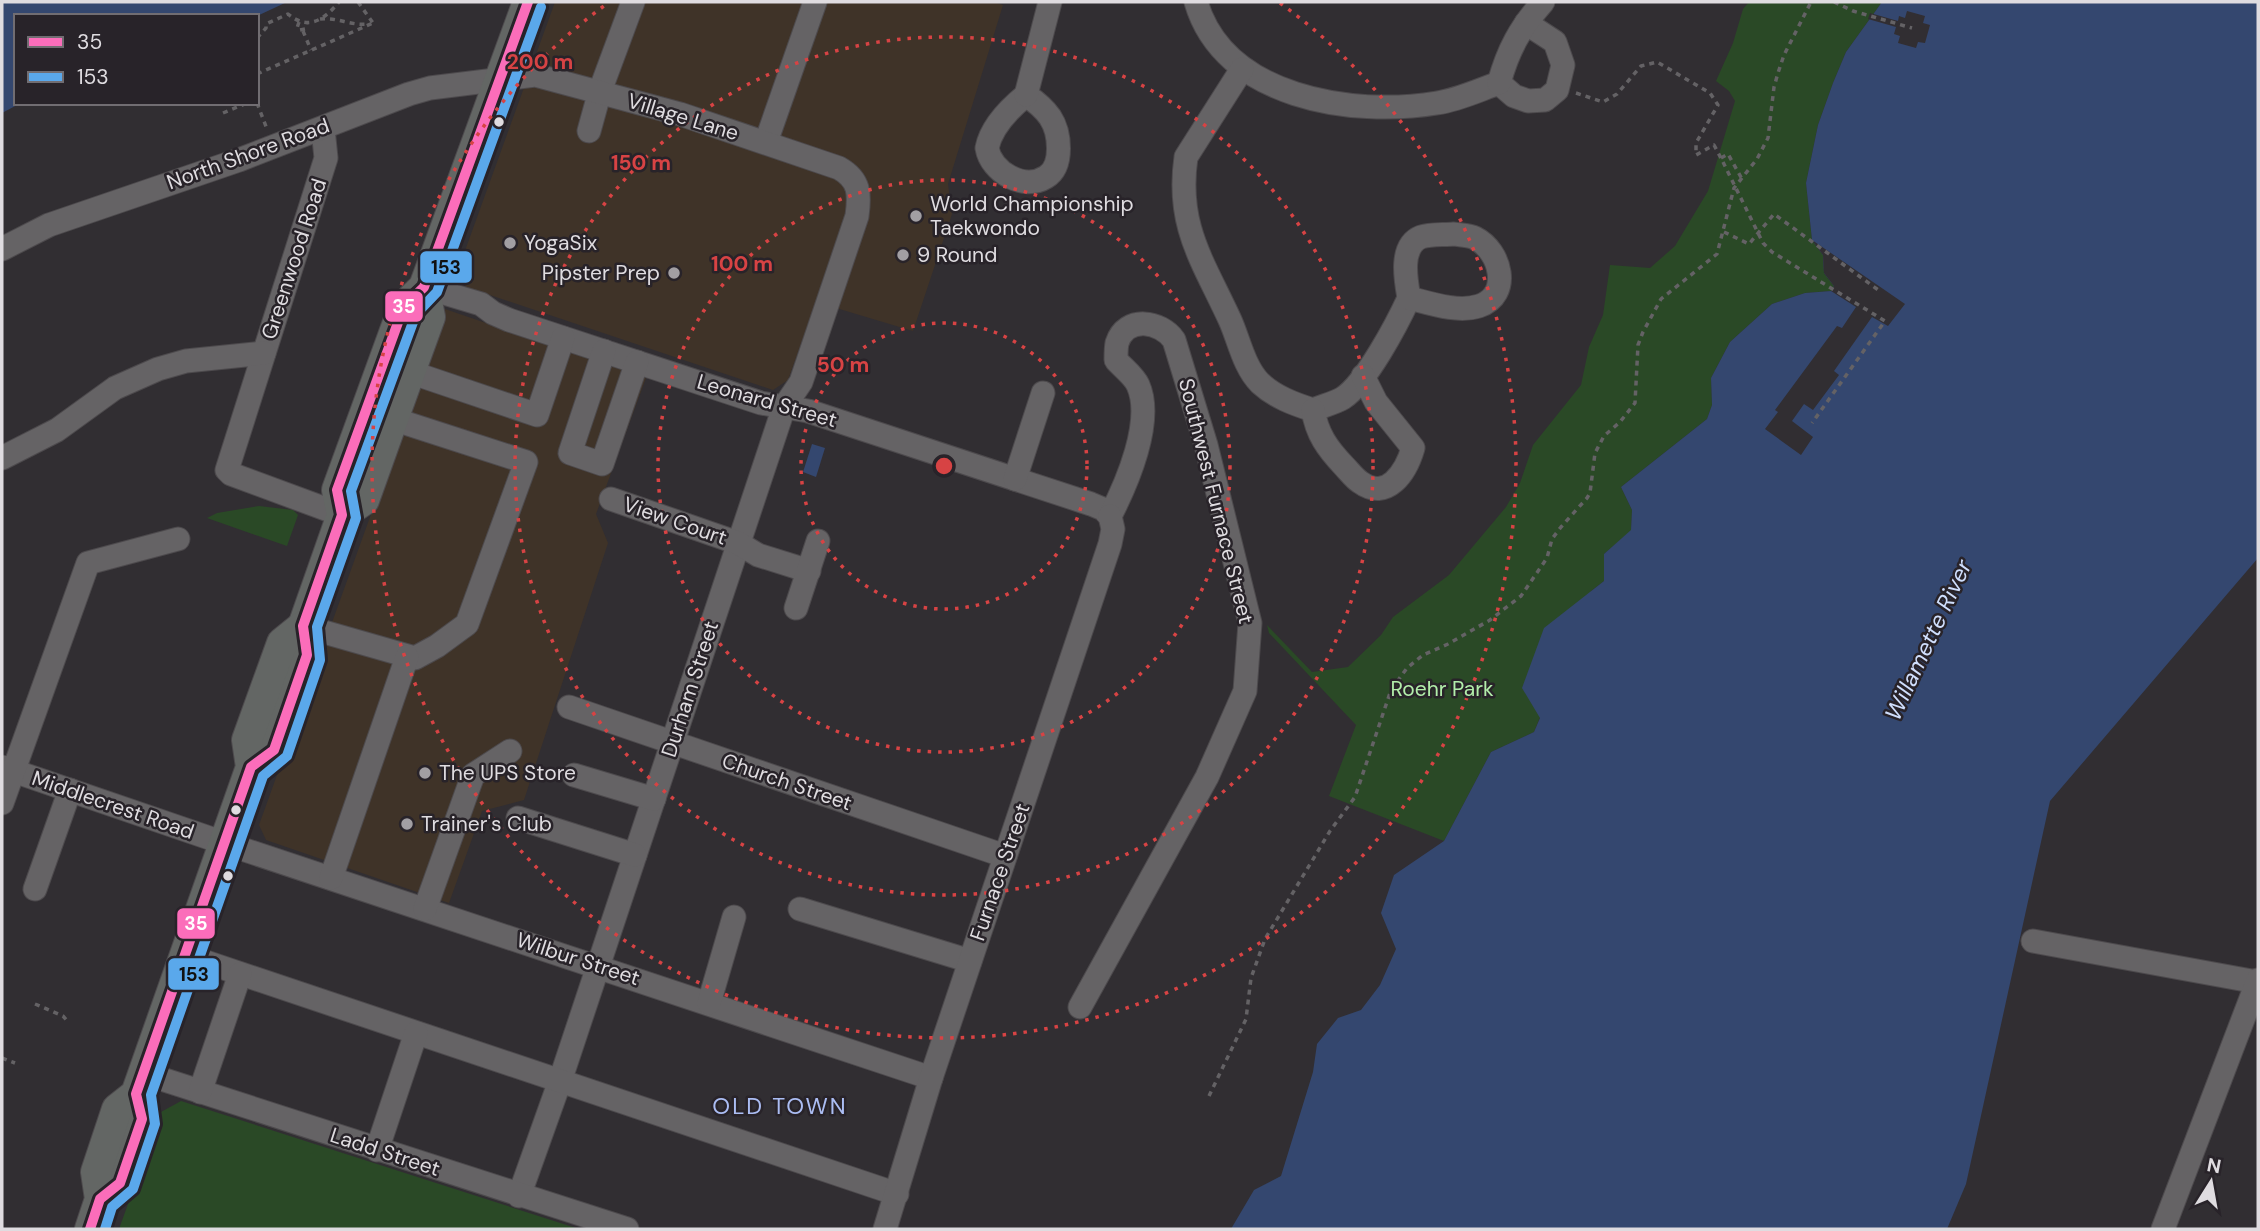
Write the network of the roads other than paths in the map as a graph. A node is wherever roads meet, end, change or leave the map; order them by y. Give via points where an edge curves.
1 (528, 2) edge
2 (634, 2) edge
3 (815, 2) edge
4 (1050, 2) edge
5 (1196, 2) edge
6 (1543, 2) edge
7 (1526, 23) junction
8 (1242, 69) junction
9 (500, 80) junction
10 (1499, 82) junction
11 (600, 91) junction
12 (1026, 95) dead end
13 (323, 129) junction
14 (589, 131) dead end
15 (766, 142) junction
16 (856, 185) joint
17 (2, 249) edge
18 (425, 287) junction
19 (1409, 298) dead end
20 (563, 338) junction
21 (604, 351) junction
22 (264, 353) junction
23 (637, 362) junction
24 (410, 372) junction
25 (1363, 376) junction
26 (1043, 393) dead end
27 (784, 407) junction
28 (1313, 410) junction
29 (393, 418) junction
30 (2, 458) edge
31 (1016, 479) junction
32 (611, 499) dead end
33 (342, 515) junction
34 (1110, 516) junction
35 (178, 540) dead end
36 (818, 541) dead end
37 (738, 543) junction
38 (809, 571) junction
39 (796, 608) dead end
40 (303, 626) junction
41 (407, 657) junction
42 (569, 707) dead end
43 (672, 743) junction
44 (510, 751) dead end
45 (7, 769) edge
46 (574, 775) dead end
47 (71, 790) junction
48 (654, 799) junction
49 (2, 803) edge
50 (518, 818) dead end
51 (224, 843) junction
52 (635, 855) junction
53 (1005, 856) junction
54 (331, 878) junction
55 (35, 889) dead end
56 (425, 909) junction
57 (800, 909) dead end
58 (734, 917) dead end
59 (2033, 940) dead end
60 (185, 955) junction
61 (970, 961) junction
62 (598, 965) junction
63 (240, 974) junction
64 (2258, 981) edge
65 (709, 1003) junction
66 (1080, 1007) dead end
67 (416, 1033) junction
68 (931, 1078) junction
69 (560, 1081) junction
70 (139, 1084) junction
71 (200, 1092) junction
72 (377, 1150) junction
73 (897, 1194) junction
74 (519, 1196) junction
75 (90, 1229) edge
76 (627, 1229) edge
77 (885, 1229) edge
78 (2163, 1229) edge

1 - 9 main road
2 - 11 street
3 - 15 street
4 - 12 street
5 - 8 street via 1202,21
6 - 7 street
7 - 10 street via 1507,54
7 - 10 street via 1555,42 1563,65 1557,90 1545,100 1528,101
8 - 10 street via 1290,92 1365,108 1440,103
8 - 28 street via 1186,157 1184,208 1190,236 1259,382 1282,398
9 - 11 street, Village Lane via 535,75
9 - 13 street, North Shore Road via 430,88
9 - 18 main road
11 - 14 street
11 - 15 street, Village Lane
13 - 17 street, North Shore Road via 49,225
13 - 22 street, Greenwood Road via 326,158
15 - 16 street, Village Lane via 839,167
16 - 27 street, Durham Street via 860,198 857,216 801,382
18 - 20 street, Leonard Street
18 - 24 main road via 430,317
18 - 33 main road via 404,306 341,477 337,490
19 - 25 street via 1394,331
20 - 21 street, Leonard Street
20 - 24 street via 537,415
21 - 23 street, Leonard Street
21 - 23 street via 569,453 602,464
22 - 30 street, Greenwood Road via 186,361 158,369 116,388 57,430
22 - 33 street via 227,470
23 - 27 street, Leonard Street
24 - 29 main road
25 - 28 street via 1344,398
25 - 28 street via 1376,402 1413,448 1405,471 1387,487 1372,488 1359,482 1326,447
26 - 31 street
27 - 31 street, Leonard Street
27 - 37 street, Durham Street
29 - 33 main road via 364,499
29 - 41 street via 526,462 467,624 425,653
31 - 34 street, Leonard Street via 1091,504
32 - 37 street, View Court
33 - 40 main road
34 - 53 street, Furnace Street via 1110,544
34 - 66 street, Southwest Furnace Street via 1132,464 1143,411 1137,382 1116,360 1117,343 1128,328 1155,325 1174,340 1230,534 1250,623 1245,691 1207,777
35 - 45 street via 89,564
36 - 38 street
37 - 38 street, View Court via 758,555
37 - 43 street, Durham Street
38 - 39 street
40 - 41 street
40 - 51 main road via 282,643 247,740 251,767
41 - 54 street
42 - 43 street, Church Street
43 - 48 street, Durham Street
43 - 53 street, Church Street
44 - 56 street via 473,775
45 - 47 street, Middlecrest Road
45 - 49 street
46 - 48 street
47 - 51 street, Middlecrest Road
47 - 55 street
48 - 52 street, Durham Street
50 - 52 street
51 - 54 street, Wilbur Street
51 - 60 main road
52 - 62 street, Durham Street
53 - 61 street, Furnace Street
54 - 56 street, Wilbur Street
56 - 62 street, Wilbur Street
57 - 61 street
58 - 65 street
59 - 64 street
60 - 63 street
60 - 70 main road
61 - 68 street, Furnace Street
62 - 65 street, Wilbur Street
62 - 69 street, Durham Street
63 - 67 street
63 - 71 street
64 - 78 street
65 - 68 street, Wilbur Street
67 - 69 street
67 - 72 street
68 - 73 street, Furnace Street
69 - 73 street
69 - 74 street, Durham Street
70 - 71 street, Ladd Street
70 - 75 main road via 142,1119 120,1183 100,1199
71 - 72 street, Ladd Street
72 - 74 street, Ladd Street
73 - 77 street, Furnace Street
74 - 76 street, Ladd Street

